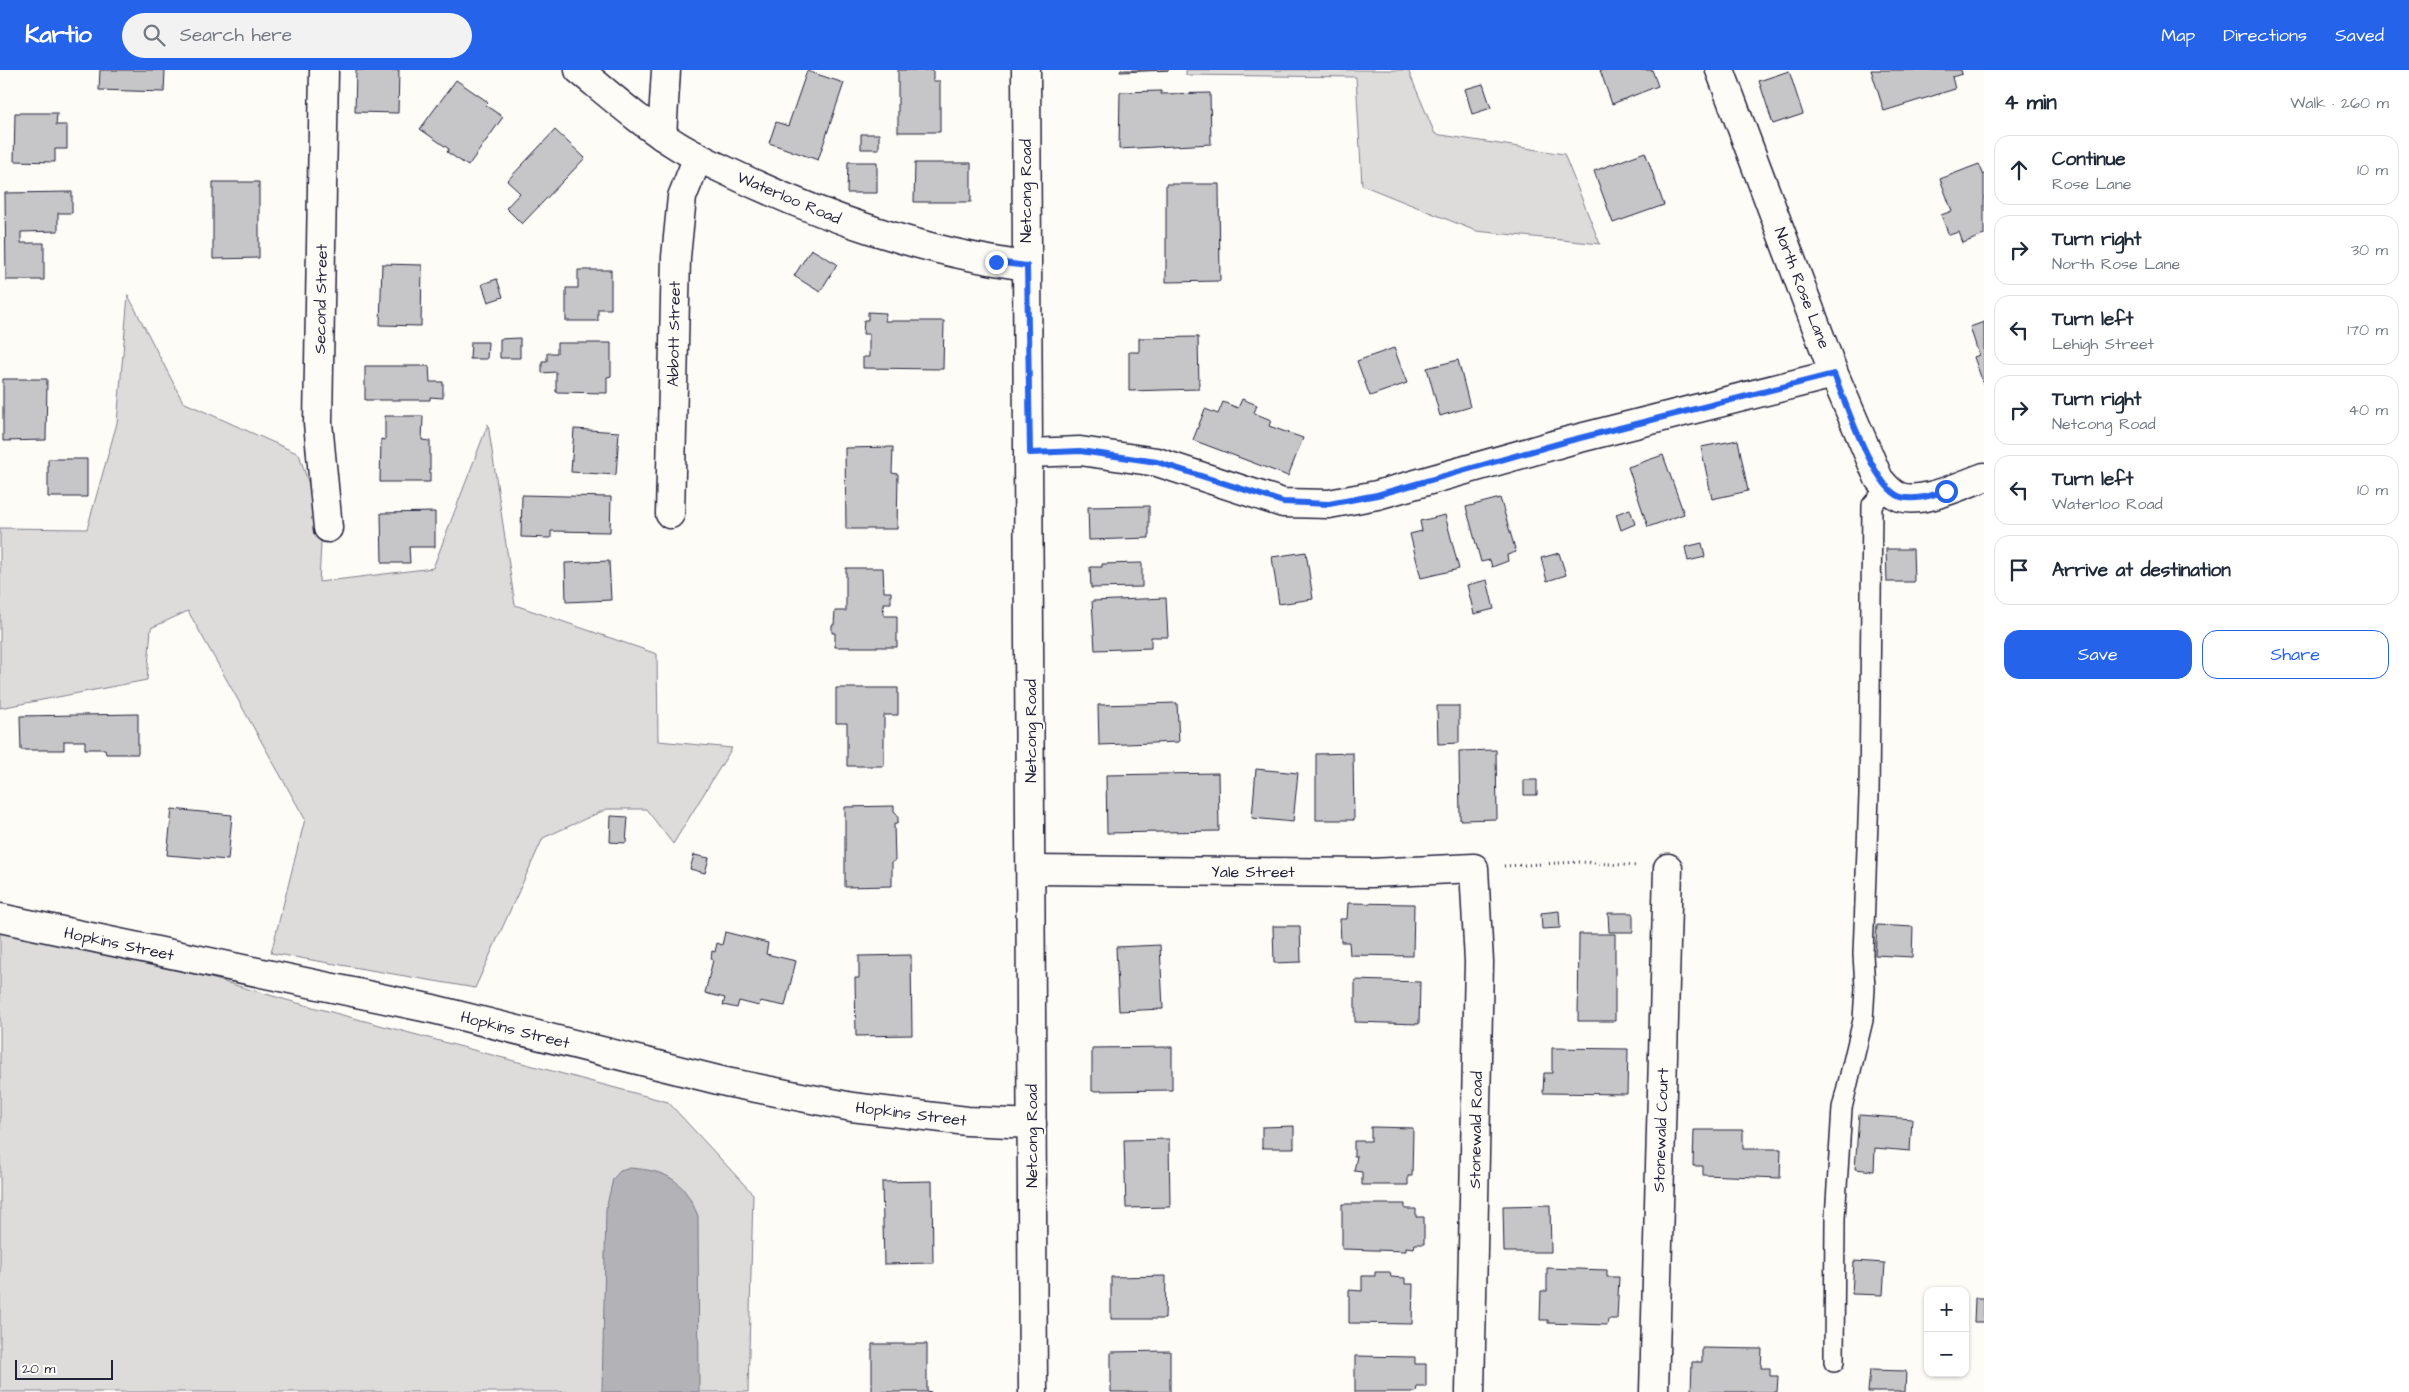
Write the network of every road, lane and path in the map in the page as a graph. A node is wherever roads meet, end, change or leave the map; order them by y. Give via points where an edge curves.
1 (324, 70) edge
2 (579, 70) edge
3 (666, 70) edge
4 (1026, 70) edge
5 (1720, 70) edge
6 (662, 136) junction
7 (698, 157) junction
8 (1027, 266) junction
9 (1834, 374) junction
10 (1030, 453) junction
11 (1984, 477) edge
12 (1893, 492) junction
13 (670, 514) dead end
14 (328, 528) dead end
15 (1474, 868) junction
16 (1668, 868) joint
17 (1031, 870) junction
18 (0, 918) edge
19 (1032, 1124) junction
20 (1834, 1362) dead end
21 (1033, 1392) edge
22 (1470, 1392) edge
23 (1654, 1392) edge

1 - 14 street, Second Street via 318,423
2 - 6 street, Waterloo Road
3 - 6 street
4 - 8 street, Netcong Road
5 - 9 street, North Rose Lane
6 - 7 street, Waterloo Road
7 - 8 street, Waterloo Road via 759,186 866,229 996,262
7 - 13 street, Abbott Street via 682,197 676,257
8 - 10 street, Netcong Road
9 - 10 street via 1568,441 1377,495 1329,504 1283,502 1157,462 1080,451
9 - 12 street, North Rose Lane via 1871,462
10 - 17 street, Netcong Road
11 - 12 street via 1920,498
12 - 20 lane via 1872,505 1865,988 1863,1020 1842,1108 1835,1218
15 - 16 path via 1580,862
15 - 17 street, Yale Street via 1371,873
15 - 22 street, Stonewald Road via 1479,962
16 - 23 street, Stonewald Court
17 - 19 street, Netcong Road
18 - 19 street, Hopkins Street via 433,1009 726,1082 852,1107 967,1121
19 - 21 street, Netcong Road

